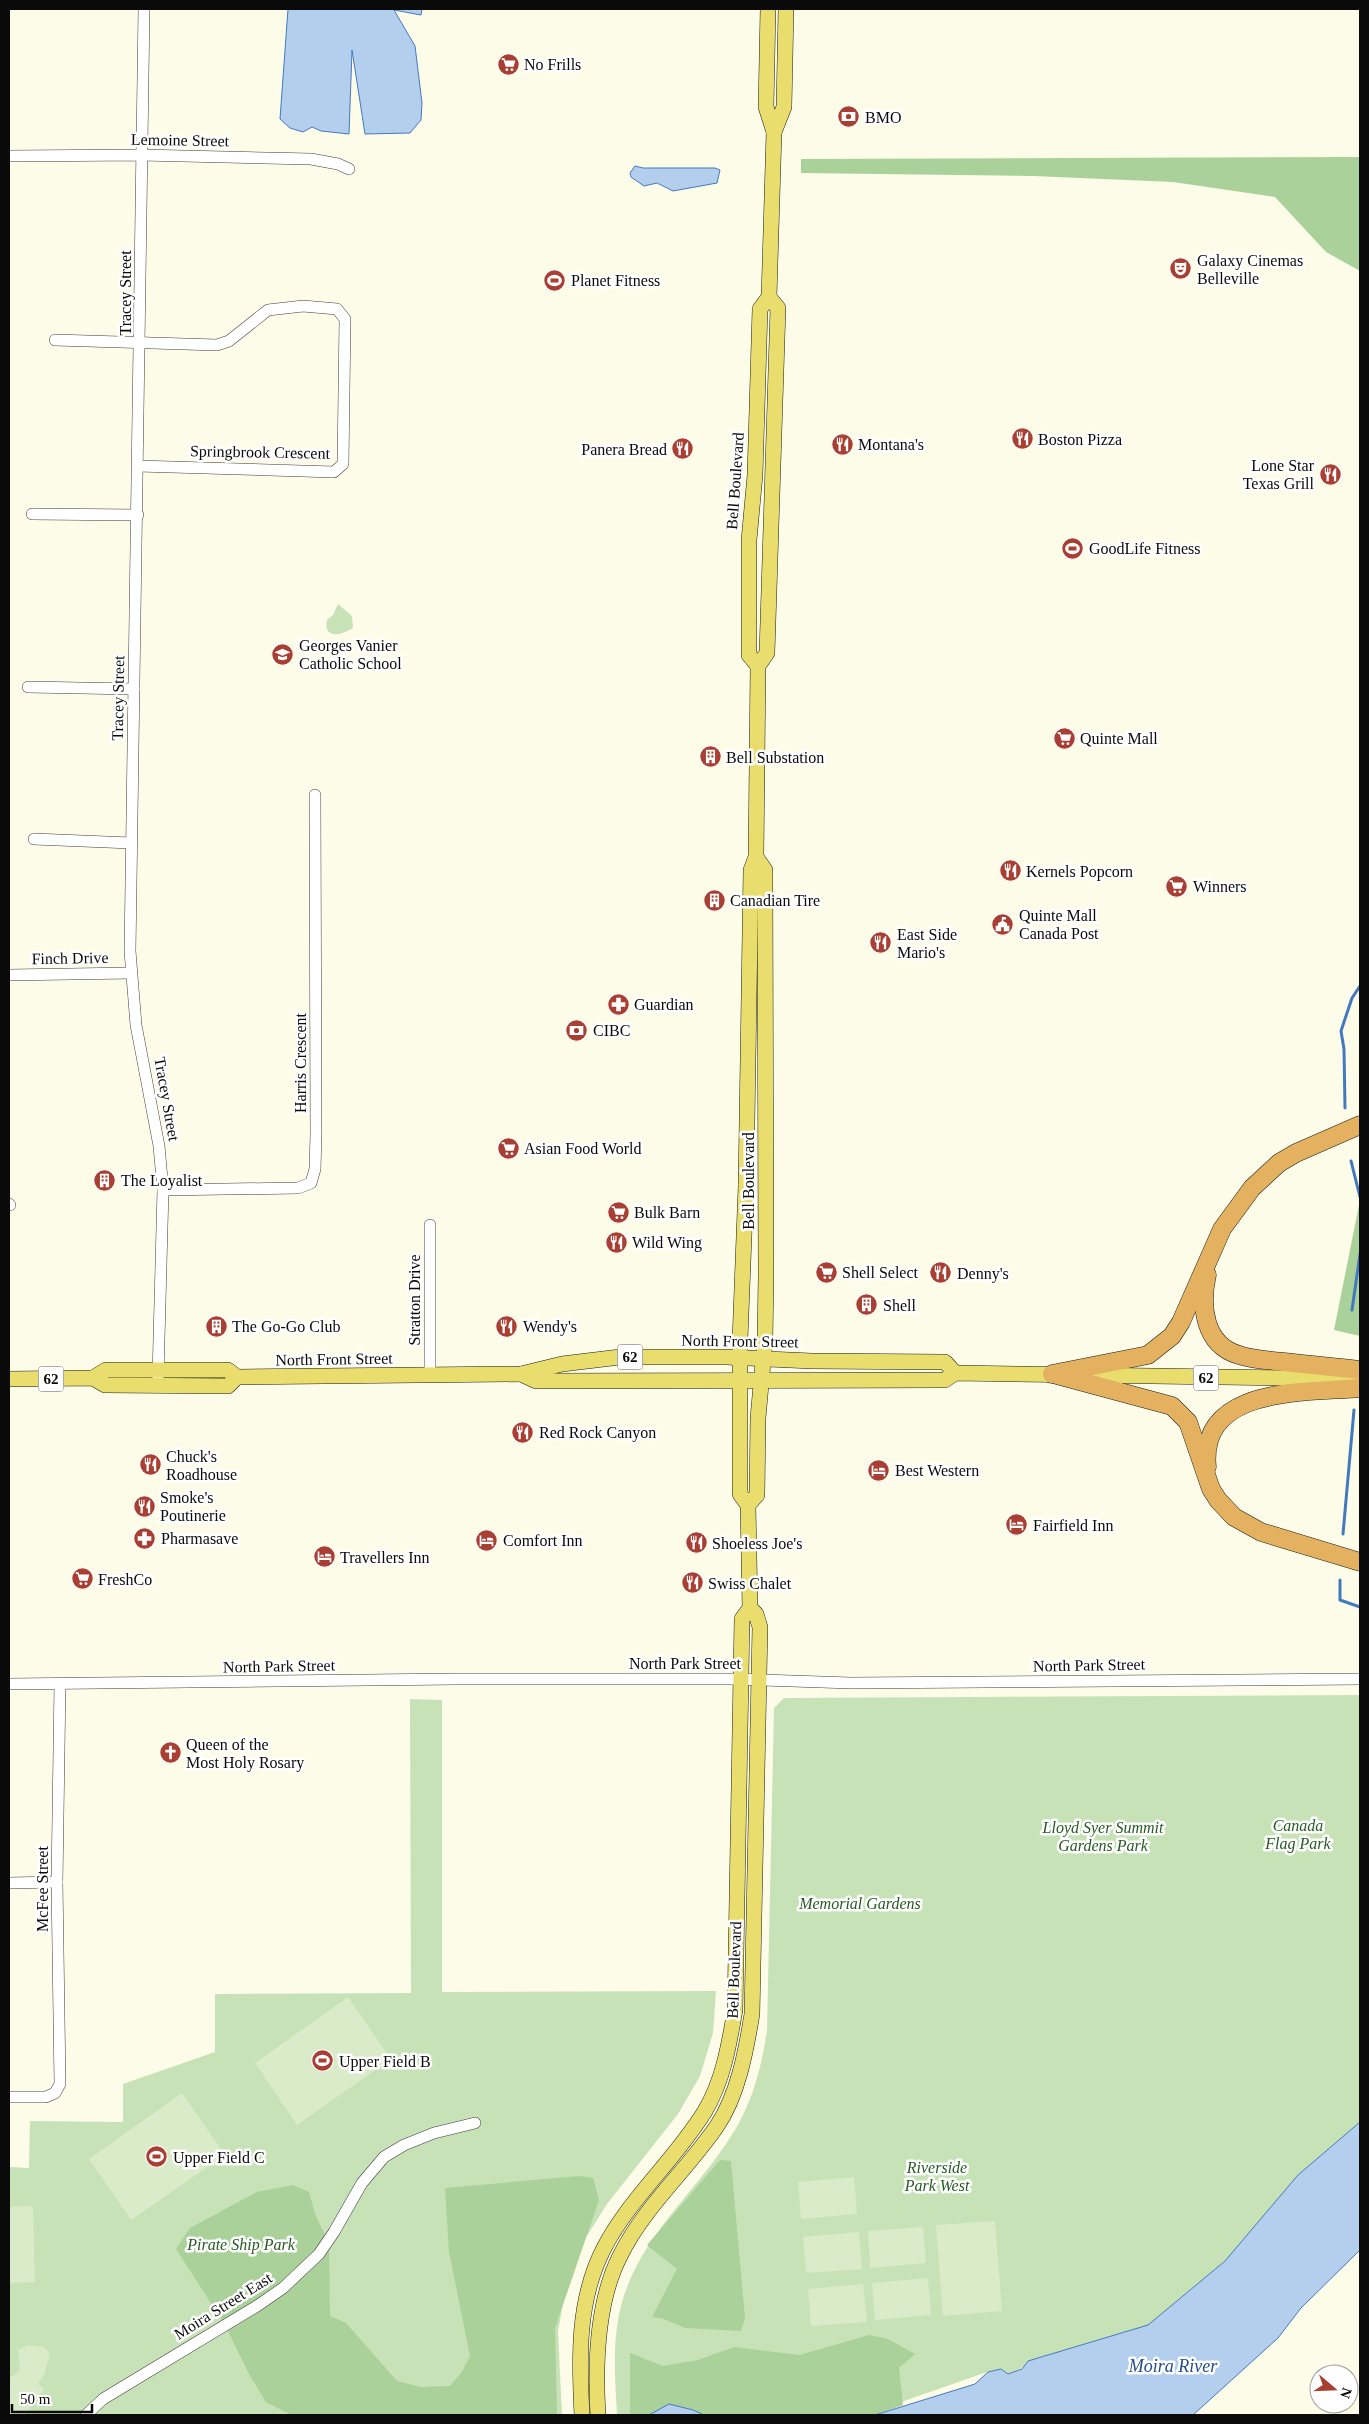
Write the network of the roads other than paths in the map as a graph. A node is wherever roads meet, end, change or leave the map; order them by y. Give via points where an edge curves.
1 (144, 9) edge
2 (768, 9) edge
3 (786, 9) edge
4 (774, 132) junction
5 (141, 155) junction
6 (9, 156) edge
7 (349, 169) dead end
8 (769, 297) junction
9 (55, 340) dead end
10 (141, 343) junction
11 (138, 466) junction
12 (32, 514) dead end
13 (138, 515) junction
14 (758, 666) junction
15 (28, 687) dead end
16 (134, 689) junction
17 (315, 795) dead end
18 (34, 839) dead end
19 (131, 843) junction
20 (756, 857) junction
21 (131, 973) junction
22 (9, 975) edge
23 (1360, 1125) edge
24 (1360, 1132) edge
25 (1338, 1135) junction
26 (163, 1190) junction
27 (430, 1225) dead end
28 (1214, 1248) junction
29 (740, 1358) junction
30 (763, 1358) junction
31 (159, 1369) junction
32 (1360, 1370) edge
33 (955, 1373) junction
34 (521, 1374) junction
35 (1052, 1374) junction
36 (430, 1375) junction
37 (236, 1377) junction
38 (92, 1378) junction
39 (9, 1379) edge
40 (761, 1379) junction
41 (740, 1380) junction
42 (1360, 1380) edge
43 (158, 1385) junction
44 (1360, 1388) edge
45 (1211, 1489) junction
46 (748, 1505) junction
47 (1333, 1552) junction
48 (1360, 1556) edge
49 (1360, 1562) edge
50 (750, 1608) junction
51 (742, 1679) junction
52 (1360, 1679) edge
53 (760, 1681) junction
54 (9, 1684) edge
55 (60, 1684) junction
56 (57, 1882) junction
57 (9, 1883) edge
58 (9, 2097) edge
59 (475, 2123) dead end
60 (598, 2409) edge
61 (581, 2410) edge
62 (86, 2415) edge

1 - 5 street, Tracey Street
2 - 4 main road, Bell Boulevard via 766,107
3 - 4 main road, Bell Boulevard via 784,107
4 - 8 main road, Bell Boulevard
5 - 6 street, Lemoine Street
5 - 7 street, Lemoine Street via 312,159
5 - 10 street, Tracey Street
8 - 14 main road, Bell Boulevard via 760,309 755,475 749,540 749,655
8 - 14 main road, Bell Boulevard via 778,308 768,653
9 - 10 street, Springbrook Crescent
10 - 11 street, Tracey Street
10 - 11 street, Springbrook Crescent via 217,345 229,341 268,310 303,306 337,310 345,319 343,464 334,472
11 - 13 street, Tracey Street
12 - 13 street
13 - 16 street, Tracey Street
14 - 20 main road, Bell Boulevard
15 - 16 street
16 - 19 street, Tracey Street
17 - 26 street, Harris Crescent via 316,1134 315,1170 311,1183 298,1188
18 - 19 street
19 - 21 street, Tracey Street
20 - 29 main road, Bell Boulevard via 751,870
20 - 30 main road, Bell Boulevard via 765,870 766,1276
21 - 22 street, Finch Drive
21 - 26 street, Tracey Street via 136,1025 159,1146
23 - 25 highway
24 - 25 highway
25 - 28 highway via 1296,1153 1265,1176 1235,1210
26 - 31 street, Tracey Street
27 - 36 street, Stratton Drive
28 - 32 highway via 1206,1278 1204,1310 1212,1336 1220,1345 1229,1352 1247,1357
28 - 35 highway via 1181,1322 1161,1346 1148,1355
29 - 30 main road, North Front Street / 62
29 - 34 main road, North Front Street / 62 via 604,1358
29 - 41 main road, Bell Boulevard
30 - 33 main road, North Front Street / 62 via 945,1362
30 - 40 main road, Bell Boulevard
31 - 37 main road, North Front Street / 62 via 228,1370
31 - 38 main road, North Front Street / 62 via 106,1370
31 - 43 street, Tracey Street
33 - 35 main road, North Front Street / 62
33 - 40 main road, North Front Street / 62 via 945,1380
34 - 36 main road, North Front Street / 62
34 - 41 main road, North Front Street / 62 via 536,1381
35 - 42 main road, North Front Street / 62
35 - 45 highway via 1172,1406 1188,1422
36 - 37 main road, North Front Street / 62
37 - 43 main road, North Front Street / 62 via 228,1386
38 - 39 main road, North Front Street / 62
38 - 43 main road, North Front Street / 62 via 105,1385
40 - 41 main road, North Front Street / 62
40 - 46 main road, Bell Boulevard via 757,1494
41 - 46 main road, Bell Boulevard via 740,1494
44 - 45 highway via 1255,1398 1232,1411 1222,1419 1210,1438 1207,1458
45 - 47 highway via 1226,1510 1247,1525 1279,1538
46 - 50 main road, Bell Boulevard
47 - 48 highway
47 - 49 highway
50 - 51 main road, Bell Boulevard via 742,1619
50 - 53 main road, Bell Boulevard via 756,1614 760,1627
51 - 53 street, North Park Street
51 - 55 street, North Park Street
51 - 61 main road, Bell Boulevard via 735,2010 728,2053 705,2111 644,2189 604,2249 588,2293 579,2336
52 - 53 street, North Park Street
53 - 60 main road, Bell Boulevard via 752,2014 748,2037 732,2093 718,2124 635,2230 619,2257 603,2306 596,2358
54 - 55 street, North Park Street
55 - 56 street, McFee Street
56 - 57 street
56 - 58 street, McFee Street via 60,2084 55,2093 46,2097
59 - 62 street, Moira Street East via 427,2136 384,2157 362,2183 319,2254 296,2277 257,2306 103,2399

